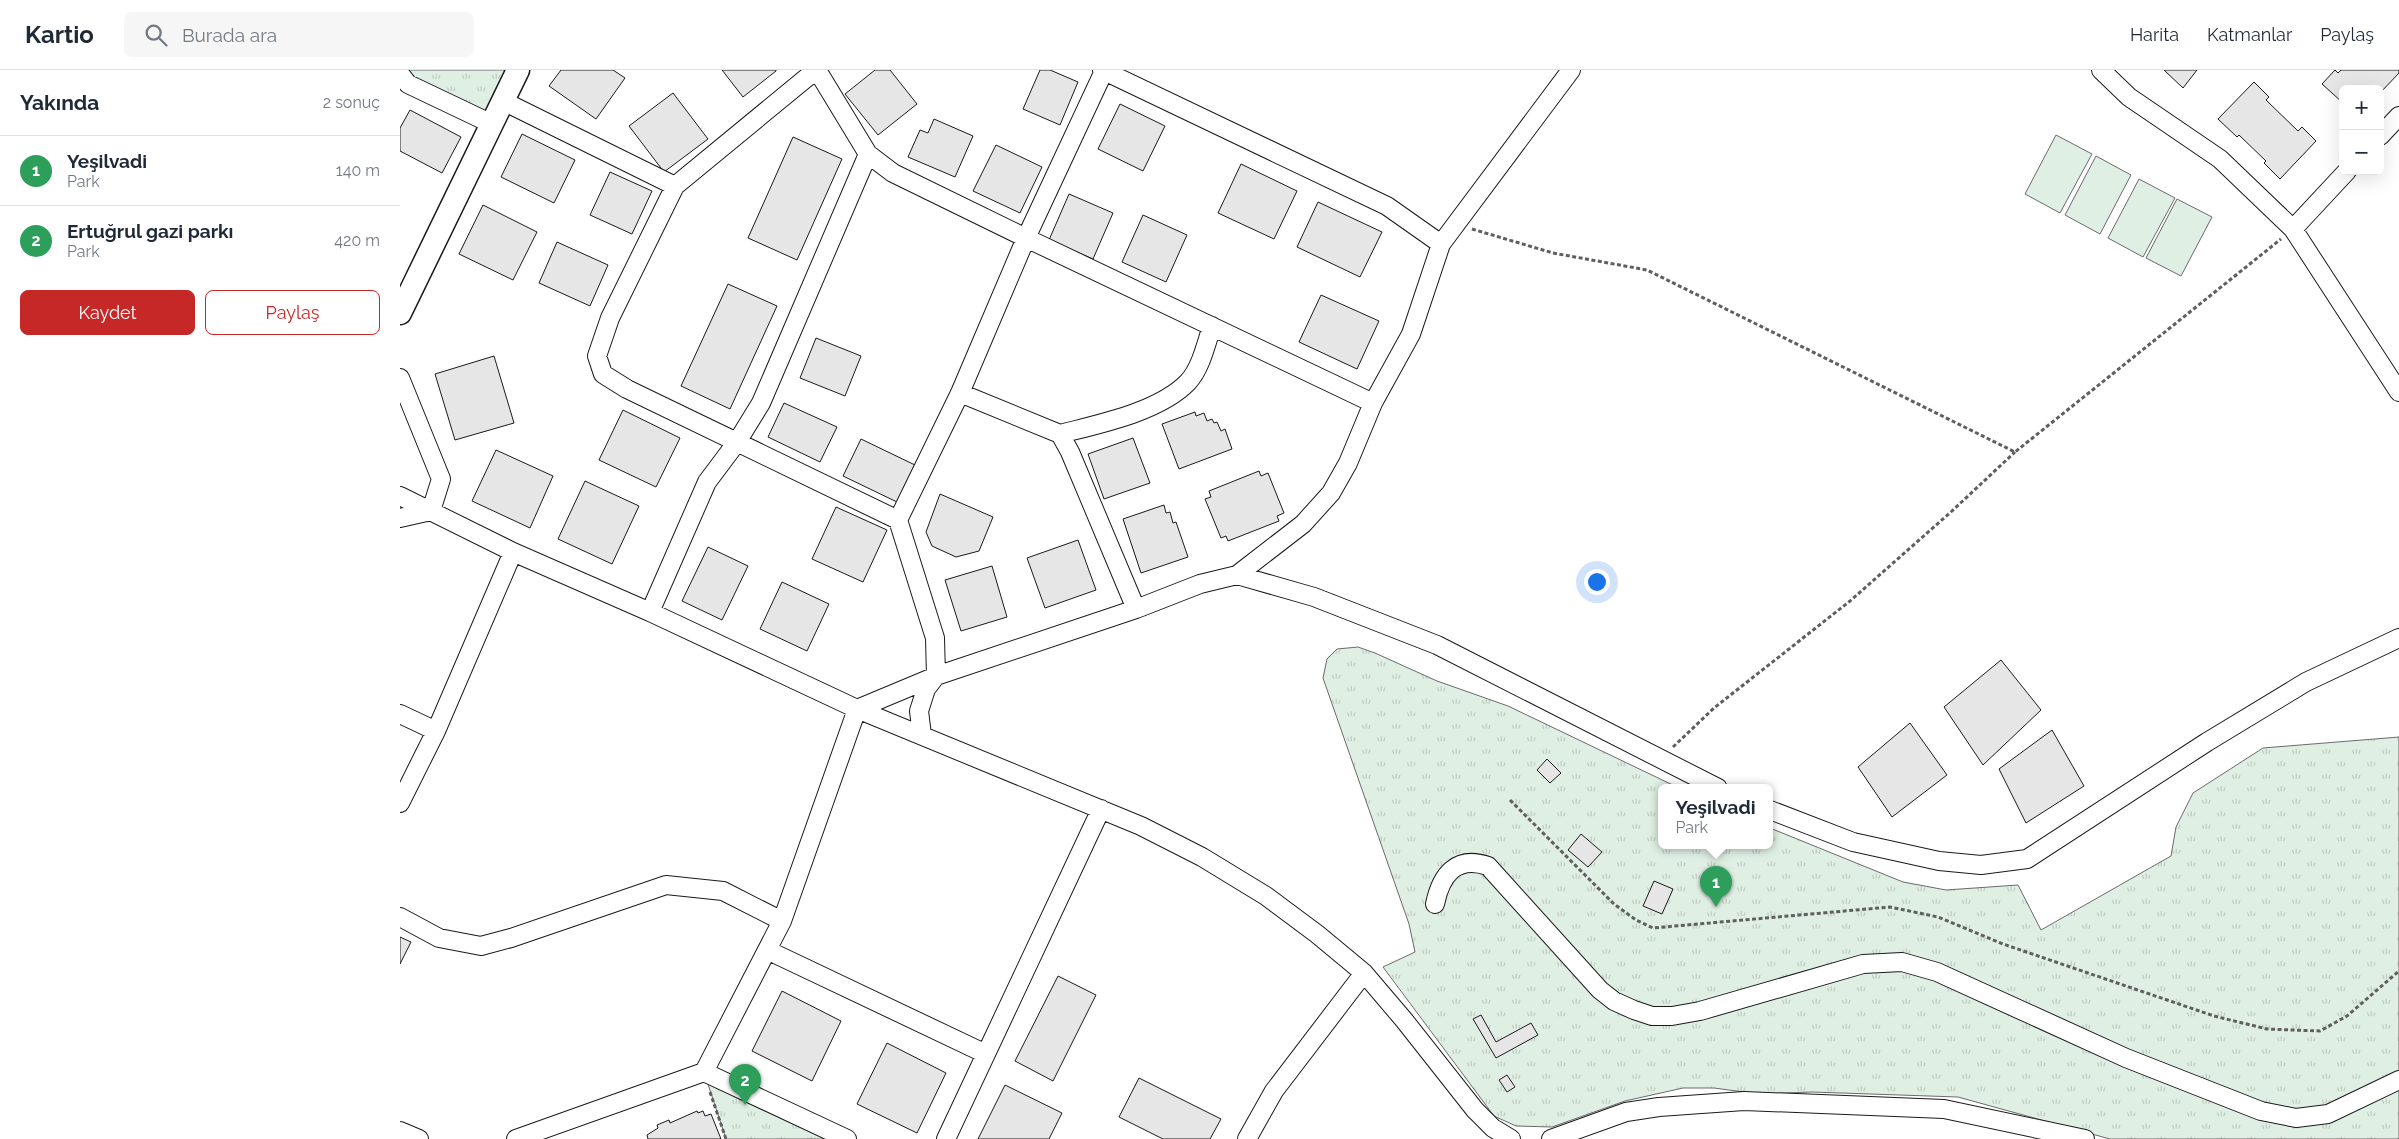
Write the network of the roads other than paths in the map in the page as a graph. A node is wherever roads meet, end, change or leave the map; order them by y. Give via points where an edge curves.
1 (518, 70) edge
2 (817, 70) edge
3 (1571, 70) edge
4 (2101, 70) edge
5 (1103, 71) edge
6 (400, 74) edge
7 (503, 100) junction
8 (2399, 116) edge
9 (492, 124) junction
10 (2384, 132) edge
11 (868, 154) junction
12 (2343, 175) edge
13 (675, 186) junction
14 (2292, 230) junction
15 (1026, 238) junction
16 (1441, 244) junction
17 (400, 313) edge
18 (1212, 326) junction
19 (400, 378) edge
20 (2399, 392) edge
21 (960, 393) junction
22 (1373, 403) junction
23 (1060, 434) junction
24 (737, 442) junction
25 (400, 496) edge
26 (432, 511) junction
27 (400, 518) edge
28 (898, 520) junction
29 (513, 552) junction
30 (1237, 575) junction
31 (1136, 608) junction
32 (650, 612) junction
33 (2399, 638) edge
34 (936, 676) junction
35 (857, 709) junction
36 (400, 714) edge
37 (436, 731) junction
38 (922, 735) junction
39 (1710, 784) edge
40 (400, 803) edge
41 (1101, 809) junction
42 (1773, 811) edge
43 (1435, 904) dead end
44 (400, 917) edge
45 (782, 921) junction
46 (767, 950) junction
47 (1364, 973) junction
48 (986, 1054) junction
49 (704, 1072) junction
50 (2399, 1080) edge
51 (400, 1131) edge
52 (419, 1139) edge
53 (516, 1139) edge
54 (847, 1139) edge
55 (946, 1139) edge
56 (1246, 1139) edge
57 (1511, 1139) edge
58 (1551, 1139) edge
59 (2085, 1139) edge

1 - 7 main road
2 - 11 street
2 - 13 street
3 - 16 street
4 - 14 street via 2129,97 2220,159
5 - 15 street
5 - 16 street via 1387,206
6 - 9 street via 408,84
7 - 9 main road
7 - 13 street
8 - 10 street
9 - 17 main road
11 - 15 street via 894,173
11 - 24 street via 761,403
12 - 14 street
13 - 24 street via 610,318 597,356 603,374 627,389
14 - 20 street
15 - 18 street
15 - 21 street
16 - 22 street via 1411,334
18 - 22 street
18 - 23 street via 1202,357 1188,382 1170,396 1142,409
19 - 26 street via 440,479
21 - 23 street
21 - 28 street
22 - 30 street via 1331,494 1303,524
23 - 31 street
24 - 28 street
24 - 32 street via 707,482
25 - 26 street
26 - 27 street
26 - 29 street
28 - 34 street via 935,638
29 - 32 street
29 - 37 street
30 - 31 street via 1200,584
30 - 39 street via 1314,597 1436,645
31 - 34 street
32 - 35 street
33 - 42 street via 2306,682 2027,859 1981,865 1939,861 1853,842
34 - 35 street
34 - 38 street via 921,700 919,723
35 - 38 street
35 - 45 street
36 - 37 street
37 - 40 street
38 - 41 street
41 - 47 street via 1202,856 1266,896
41 - 48 street
43 - 50 street via 1438,887 1454,868 1466,863 1488,866 1600,990 1614,1001 1652,1016 1700,1011 1862,964 1902,962 1937,972 2126,1058 2261,1111 2296,1118 2328,1114
44 - 45 street via 439,938 481,946 666,885 723,891
45 - 46 street
46 - 48 street
46 - 49 street
47 - 56 street via 1274,1091
47 - 57 street via 1474,1110
48 - 55 street
49 - 53 street
49 - 54 street
51 - 52 street
58 - 59 street via 1626,1112 1744,1100 1944,1109

